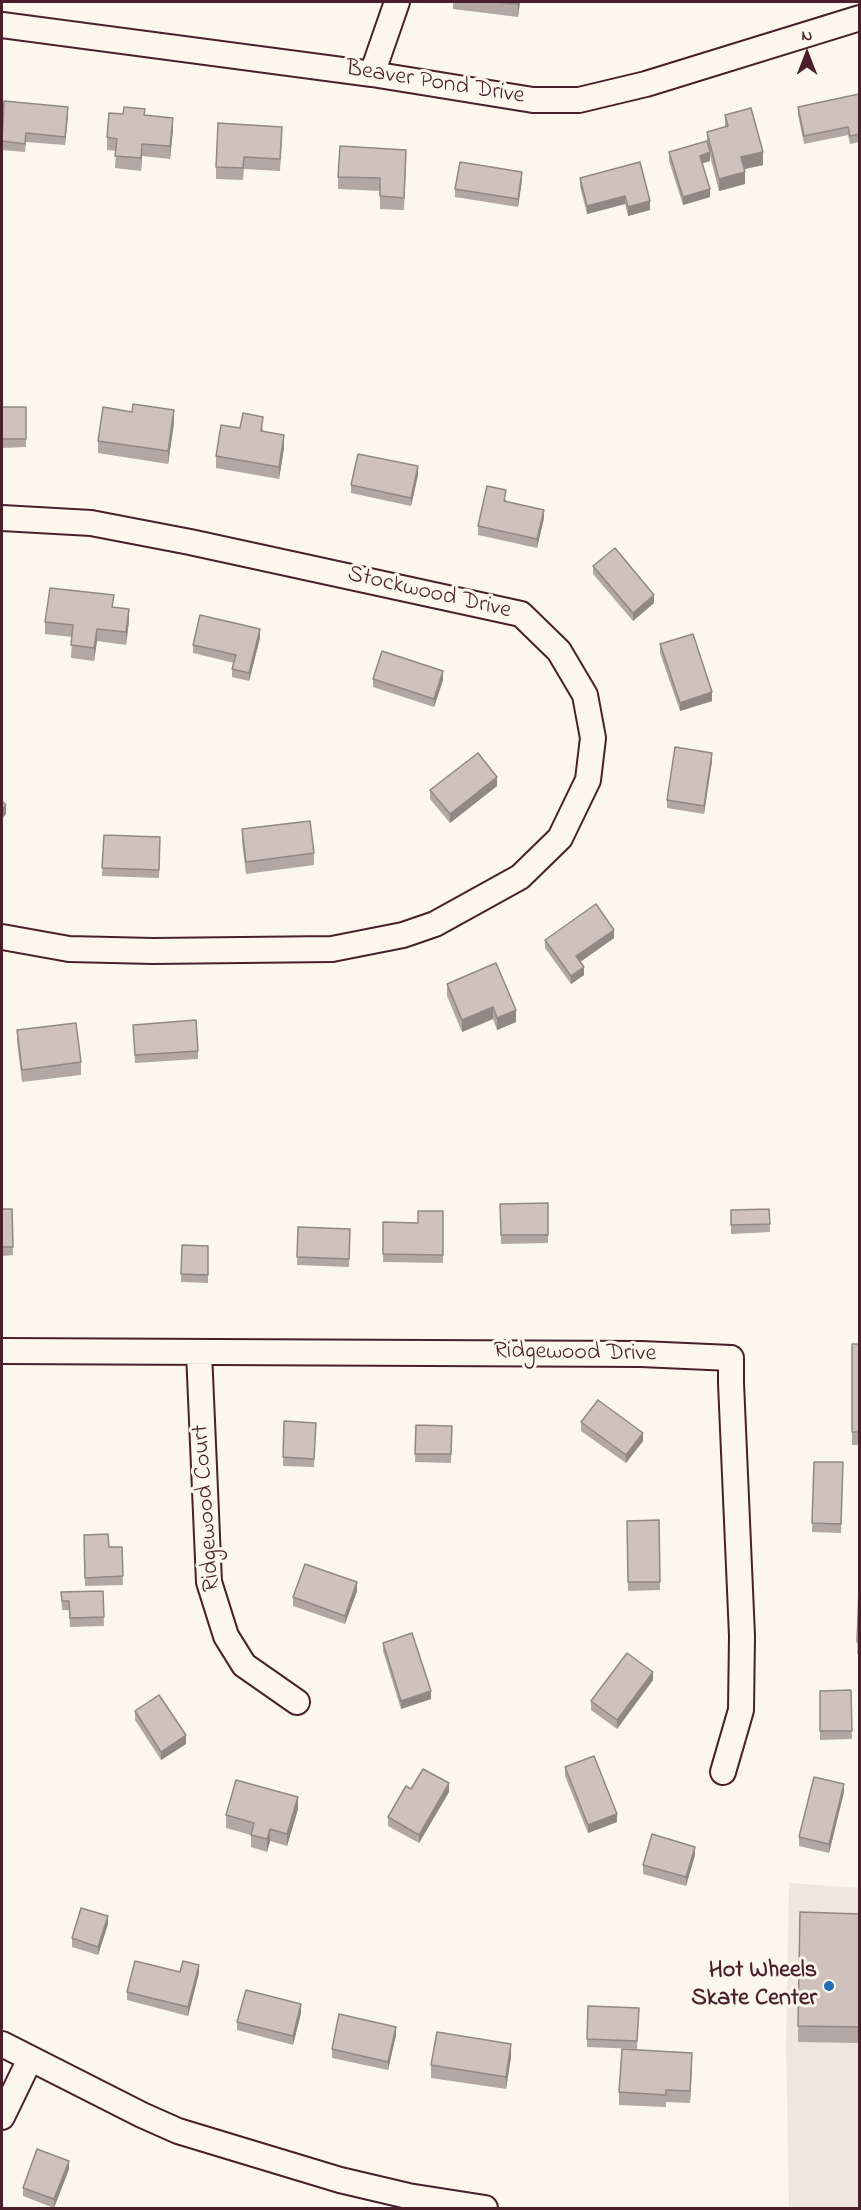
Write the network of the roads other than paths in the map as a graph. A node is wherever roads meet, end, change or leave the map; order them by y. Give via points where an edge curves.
1 (397, 2) edge
2 (860, 18) edge
3 (2, 25) edge
4 (372, 74) junction
5 (2, 518) edge
6 (2, 937) edge
7 (2, 1351) edge
8 (199, 1352) junction
9 (297, 1702) dead end
10 (723, 1772) dead end
11 (2, 2044) edge
12 (30, 2059) junction
13 (2, 2117) edge
14 (485, 2208) edge

1 - 4 street
2 - 4 street, Beaver Pond Drive via 646,84 579,100 533,100
3 - 4 street, Beaver Pond Drive
5 - 6 street, Stockwood Drive via 91,522 521,614 559,651 585,695 593,738 588,780 560,838 520,877 435,924 403,935 332,949 153,951 69,949
7 - 8 street, Ridgewood Drive
8 - 9 street, Ridgewood Court via 208,1582 226,1636 244,1665
8 - 10 street, Ridgewood Drive via 731,1358 742,1636 741,1710
11 - 12 street
12 - 13 street
12 - 14 street via 178,2131 340,2181

